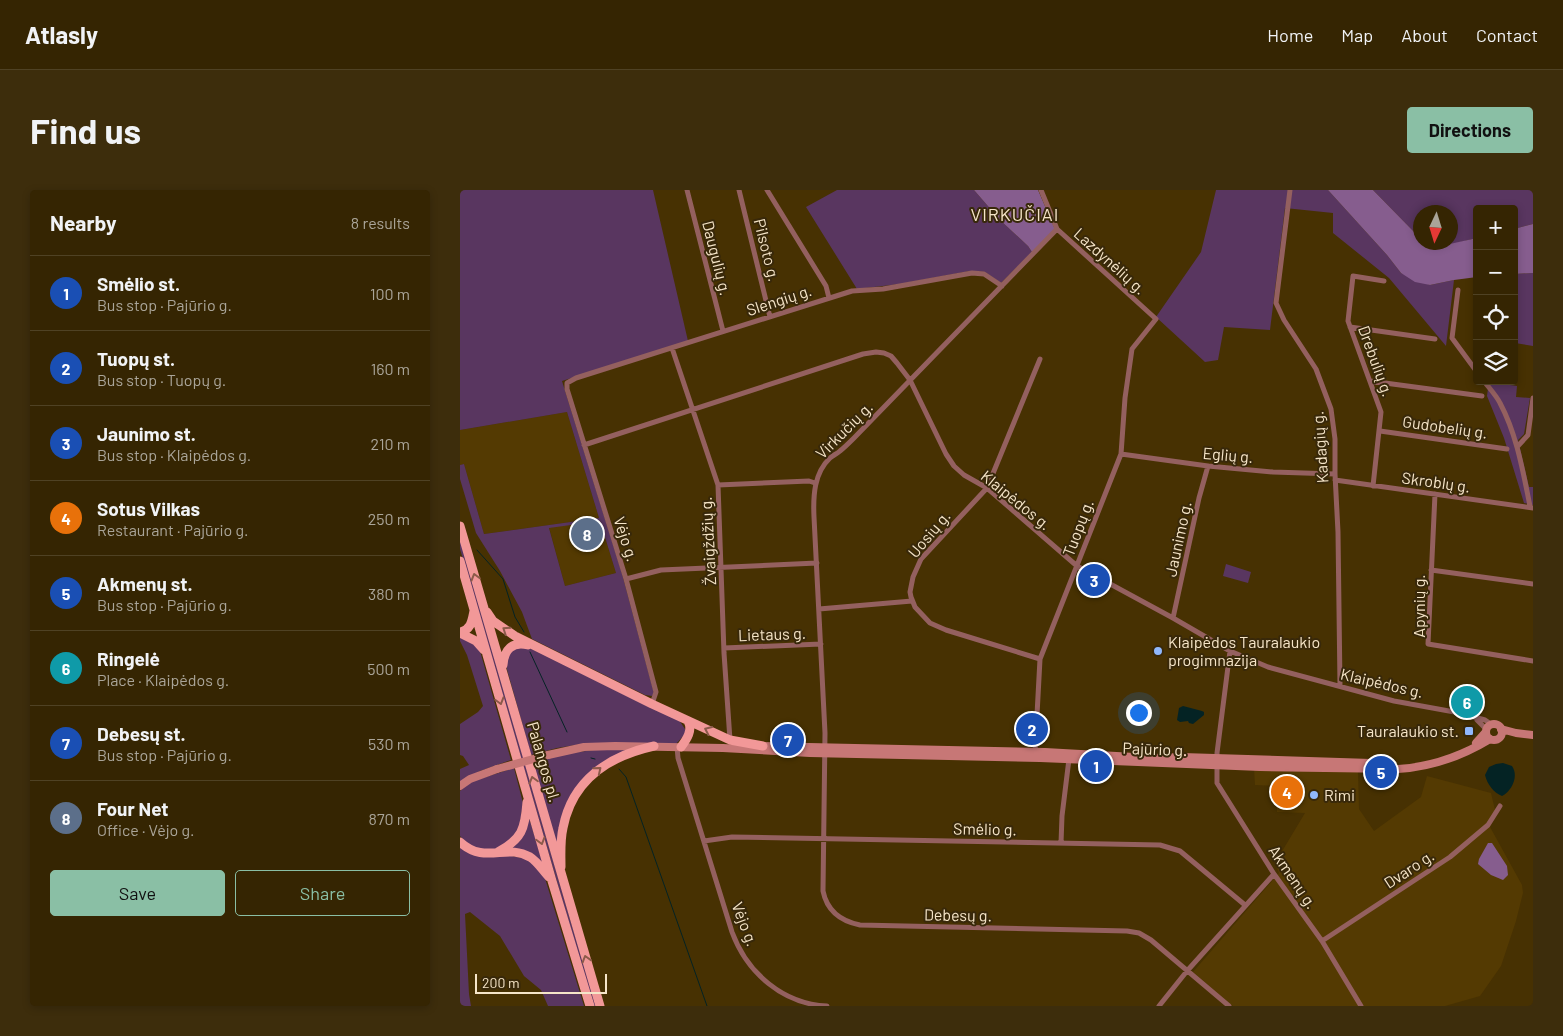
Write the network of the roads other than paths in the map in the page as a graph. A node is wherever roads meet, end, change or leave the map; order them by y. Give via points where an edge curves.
1 (688, 190) edge
2 (738, 190) edge
3 (767, 190) edge
4 (1041, 190) edge
5 (1290, 190) edge
6 (1057, 229) junction
7 (1384, 280) dead end
8 (1002, 286) junction
9 (1458, 290) dead end
10 (829, 298) junction
11 (770, 317) junction
12 (1156, 319) joint
13 (1350, 327) junction
14 (723, 331) junction
15 (1434, 338) dead end
16 (672, 348) junction
17 (1040, 359) dead end
18 (1473, 367) edge
19 (910, 380) junction
20 (1370, 381) junction
21 (567, 383) joint
22 (1487, 385) edge
23 (1482, 396) dead end
24 (1533, 398) edge
25 (694, 409) junction
26 (1380, 431) junction
27 (584, 445) junction
28 (1517, 447) junction
29 (1507, 449) dead end
30 (1120, 454) junction
31 (1208, 466) junction
32 (1335, 477) junction
33 (815, 483) junction
34 (718, 485) junction
35 (1373, 486) junction
36 (986, 488) junction
37 (1435, 494) junction
38 (1532, 507) edge
39 (460, 526) edge
40 (460, 561) edge
41 (817, 563) junction
42 (1077, 566) junction
43 (722, 567) junction
44 (1431, 570) junction
45 (626, 579) junction
46 (1533, 584) edge
47 (912, 601) junction
48 (483, 606) junction
49 (820, 609) junction
50 (474, 611) junction
51 (1173, 618) junction
52 (460, 633) edge
53 (821, 644) junction
54 (535, 646) junction
55 (724, 648) junction
56 (1230, 651) junction
57 (486, 654) junction
58 (1040, 659) junction
59 (1533, 661) edge
60 (503, 674) junction
61 (1340, 686) junction
62 (652, 704) junction
63 (688, 721) junction
64 (1488, 731) junction
65 (1501, 733) junction
66 (1533, 735) edge
67 (730, 740) junction
68 (654, 746) junction
69 (763, 746) junction
70 (679, 747) junction
71 (723, 748) junction
72 (824, 750) junction
73 (1035, 752) junction
74 (1069, 759) junction
75 (1216, 762) junction
76 (460, 786) edge
77 (527, 795) junction
78 (1500, 806) dead end
79 (822, 839) junction
80 (704, 841) junction
81 (460, 842) edge
82 (1061, 843) junction
83 (496, 853) junction
84 (1274, 874) junction
85 (561, 877) junction
86 (552, 881) junction
87 (1245, 905) junction
88 (1322, 942) junction
89 (1187, 971) junction
90 (590, 1006) edge
91 (600, 1006) edge
92 (827, 1006) edge
93 (1159, 1006) edge
94 (1230, 1006) edge
95 (1361, 1006) edge

1 - 14 street, Daugulių g.
2 - 11 street, Pilsoto g.
3 - 10 street, Pilsoto g. via 826,286
4 - 6 street, Lazdynėlių g.
5 - 32 street, Kadagių g. via 1276,303 1316,369 1331,409
6 - 8 street, Virkučių g.
6 - 12 street, Lazdynėlių g.
7 - 13 street, Drebulių g. via 1353,276
8 - 10 street, Slengių g. via 984,274 972,273 852,291
8 - 19 street, Virkučių g.
9 - 18 street via 1452,338
10 - 11 street, Slengių g.
11 - 14 street, Slengių g.
12 - 30 street, Tuopų g. via 1132,349
13 - 15 street
13 - 20 street, Drebulių g.
14 - 16 street, Slengių g.
16 - 21 street, Slengių g.
16 - 25 street, Žvaigždžių g.
17 - 36 street, Uosių g.
19 - 25 street, Klaipėdos g. via 891,356 876,352
19 - 33 street, Virkučių g. via 831,457
19 - 36 street, Klaipėdos g. via 954,466 964,476
20 - 23 street
20 - 26 street, Drebulių g. via 1381,412
21 - 27 street, Vėjo g.
22 - 28 street via 1500,402
24 - 28 street via 1528,435
25 - 27 street, Klaipėdos g.
25 - 34 street, Žvaigždžių g.
26 - 29 street, Gudobelių g.
26 - 35 street, Drebulių g.
27 - 45 street, Vėjo g.
28 - 38 street
30 - 31 street, Eglių g.
30 - 42 street, Tuopų g.
31 - 32 street, Eglių g.
31 - 51 street, Jaunimo g.
32 - 35 street, Skroblų g.
32 - 61 street, Kadagių g.
33 - 34 street
33 - 41 street, Virkučių g.
34 - 43 street, Žvaigždžių g.
35 - 37 street, Skroblų g.
36 - 42 street, Klaipėdos g.
36 - 47 street, Uosių g. via 918,565 911,582
37 - 38 street, Skroblų g.
37 - 44 street, Apynių g.
48 -> 39 highway, Palangos pl.
40 - 50 highway, Palangos pl.
41 - 43 street
41 - 49 street, Virkučių g.
42 - 51 street, Klaipėdos g.
42 - 58 street, Tuopų g.
43 - 45 street via 661,570
43 - 55 street, Žvaigždžių g.
44 - 46 street
44 - 59 street, Apynių g. via 1428,644
45 - 62 street, Vėjo g. via 656,692
47 - 49 street
47 - 58 street via 927,620 939,627
54 -> 48 highway via 505,631
48 - 60 highway, Palangos pl.
49 - 53 street, Virkučių g.
50 - 52 highway via 471,626
50 - 57 highway, Palangos pl.
51 - 56 street, Klaipėdos g.
52 - 57 highway via 476,641
53 - 55 street, Lietaus g.
53 - 72 street, Virkučių g.
54 - 60 highway via 518,643 510,646 504,656
54 - 62 highway
55 - 67 street, Žvaigždžių g.
56 - 61 street, Klaipėdos g. via 1268,667
56 - 75 street, Akmenų g.
57 -> 77 highway, Palangos pl.
58 - 73 street, Tuopų g.
85 -> 60 highway, Palangos pl.
61 - 64 street, Klaipėdos g. via 1397,702 1485,720
62 - 63 highway
67 -> 63 highway
63 - 70 highway via 690,732
64 - 65 main road via 1498,725
64 - 65 main road, Pajūrio g. via 1497,740
64 - 75 main road, Pajūrio g. via 1471,747 1408,764
65 - 66 main road, Pajūrio g.
67 - 69 highway
68 - 70 main road, Pajūrio g.
68 - 76 main road, Pajūrio g., bridge via 574,748 497,769
85 -> 68 highway via 563,827 580,789 606,764
69 - 71 main road, Pajūrio g.
69 - 72 main road, Pajūrio g.
70 - 71 main road, Pajūrio g.
70 - 80 street, Vėjo g. via 676,752
71 - 72 main road, Pajūrio g.
72 - 73 main road, Pajūrio g.
72 - 74 main road, Pajūrio g.
72 - 79 street, Debesų g.
73 - 75 main road, Pajūrio g.
74 - 75 main road, Pajūrio g.
74 - 82 street
75 - 84 street, Akmenų g. via 1215,778 1222,794
77 - 83 highway via 522,830 514,842
77 -> 86 highway, Palangos pl.
78 - 88 street, Dvaro g. via 1488,825 1450,857
79 - 80 street, Smėlio g. via 732,837
79 - 82 street, Smėlio g.
79 - 89 street, Debesų g. via 825,900 833,912 850,923 1134,932 1151,940
80 - 92 street, Vėjo g. via 735,941 750,966 773,988 792,998
81 - 83 highway via 478,853
82 - 87 street, Smėlio g. via 1174,848
83 - 86 highway via 512,852 526,856 536,861
84 - 87 street
84 - 88 street, Akmenų g.
91 -> 85 highway, Palangos pl.
86 - 90 highway, Palangos pl.
87 - 89 street
88 - 95 street, Akmenų g.
89 - 93 street
89 - 94 street, Debesų g.

